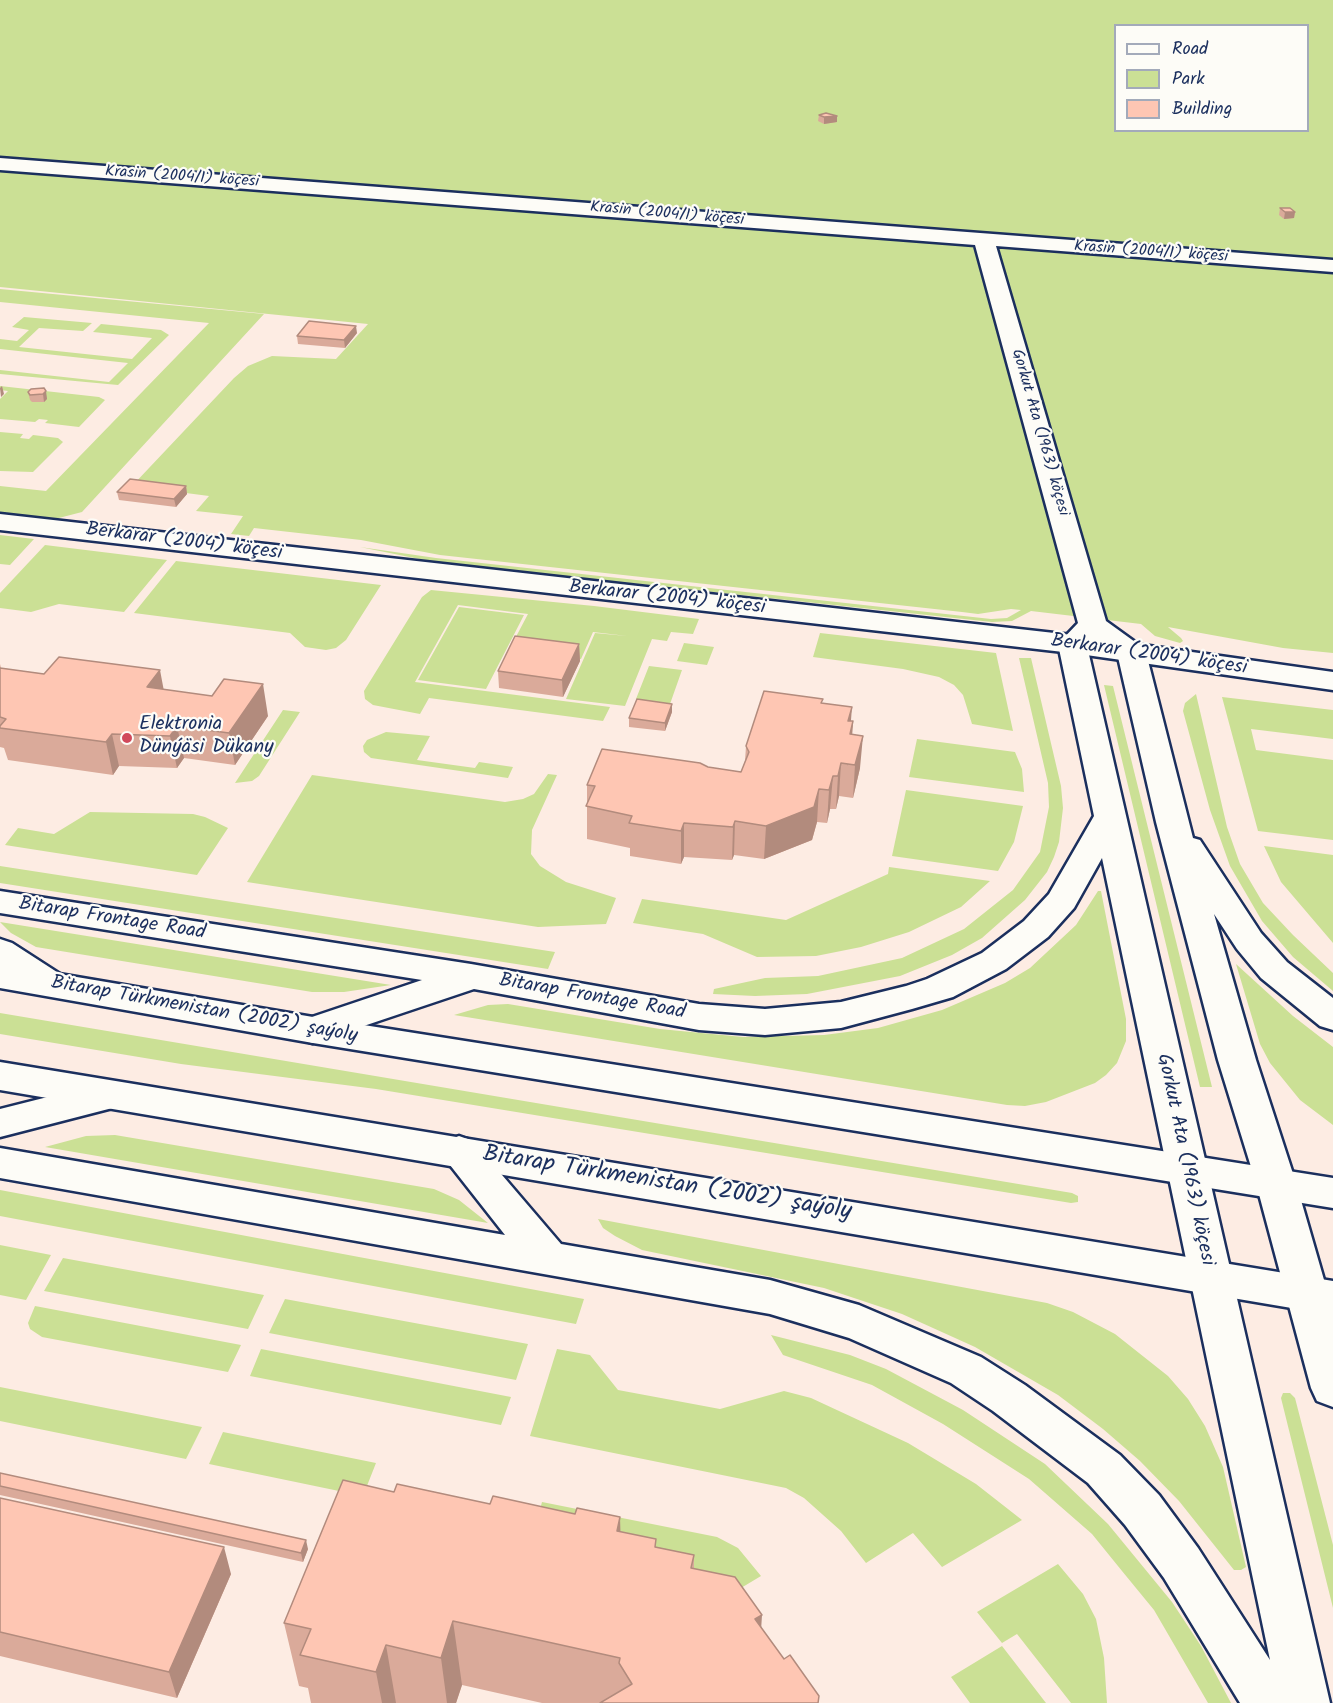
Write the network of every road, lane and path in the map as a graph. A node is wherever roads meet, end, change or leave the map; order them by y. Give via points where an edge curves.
1 (0, 164) edge
2 (984, 240) junction
3 (1333, 266) edge
4 (0, 522) edge
5 (1083, 635) junction
6 (1132, 653) junction
7 (1333, 681) edge
8 (1108, 819) junction
9 (1172, 822) junction
10 (0, 902) edge
11 (0, 951) edge
12 (0, 976) edge
13 (471, 976) junction
14 (47, 983) junction
15 (1333, 1017) edge
16 (314, 1030) junction
17 (0, 1076) edge
18 (111, 1095) junction
19 (0, 1123) edge
20 (459, 1151) junction
21 (0, 1163) edge
22 (1185, 1170) junction
23 (1276, 1183) junction
24 (1333, 1193) edge
25 (550, 1260) junction
26 (1209, 1276) junction
27 (1320, 1296) edge
28 (1333, 1388) edge
29 (1268, 1703) edge
30 (1305, 1703) edge

1 - 2 street, Krasin (2004/1) köçesi
2 - 3 street, Krasin (2004/1) köçesi
2 - 5 street, Gorkut Ata (1963) köçesi
4 - 5 street, Berkarar (2004) köçesi
5 - 6 street
5 - 8 street, Gorkut Ata (1963) köçesi
6 - 7 street, Berkarar (2004) köçesi
6 - 9 street
8 - 13 street, Bitarap Frontage Road via 1062,900 1020,943 940,988 886,1004 801,1020 735,1020
8 - 22 street, Gorkut Ata (1963) köçesi
9 - 15 street via 1249,941 1274,970
9 - 23 street via 1237,1060
10 - 13 street, Bitarap Frontage Road
11 - 14 street
12 - 14 street, Bitarap Türkmenistan (2002) şaýoly
13 - 16 street
14 - 16 street, Bitarap Türkmenistan (2002) şaýoly
16 - 22 street, Bitarap Türkmenistan (2002) şaýoly
17 - 18 street, Bitarap Türkmenistan (2002) şaýoly
18 - 19 street
18 - 20 street, Bitarap Türkmenistan (2002) şaýoly
20 - 25 street
20 - 26 street, Bitarap Türkmenistan (2002) şaýoly
21 - 25 street
22 - 23 street, Bitarap Türkmenistan (2002) şaýoly
22 - 26 street, Gorkut Ata (1963) köçesi
23 - 24 street, Bitarap Türkmenistan (2002) şaýoly
23 - 27 street
25 - 29 street via 663,1277 813,1308 915,1346 966,1370 1095,1463 1142,1510 1231,1639
26 - 27 street, Bitarap Türkmenistan (2002) şaýoly
26 - 30 street, Gorkut Ata (1963) köçesi
27 - 28 street

